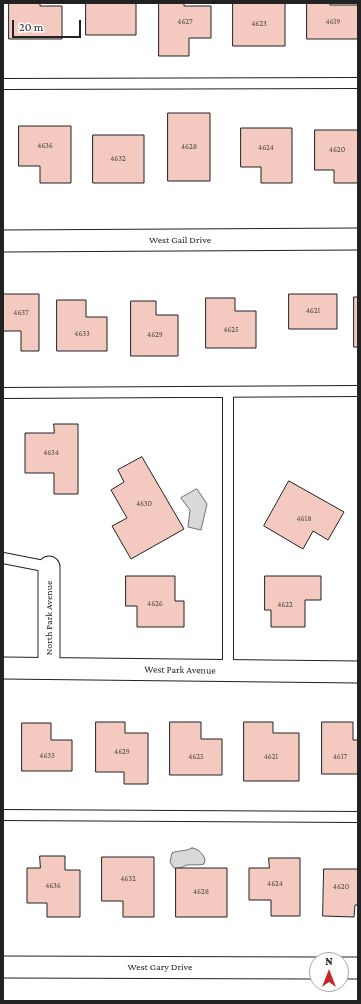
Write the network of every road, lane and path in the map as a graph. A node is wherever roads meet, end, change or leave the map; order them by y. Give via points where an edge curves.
1 (358, 83) edge
2 (3, 84) edge
3 (358, 239) edge
4 (3, 240) edge
5 (358, 391) edge
6 (228, 392) junction
7 (3, 393) edge
8 (3, 558) edge
9 (49, 567) joint
10 (3, 668) edge
11 (49, 668) junction
12 (228, 671) junction
13 (358, 672) edge
14 (3, 816) edge
15 (358, 817) edge
16 (3, 967) edge
17 (309, 968) edge

1 - 2 lane
3 - 4 street, West Gail Drive
5 - 6 lane
6 - 7 lane
6 - 12 lane
8 - 9 lane
9 - 11 street, North Park Avenue
10 - 11 street, West Park Avenue
11 - 12 street, West Park Avenue
12 - 13 street, West Park Avenue
14 - 15 lane
16 - 17 street, West Gary Drive

